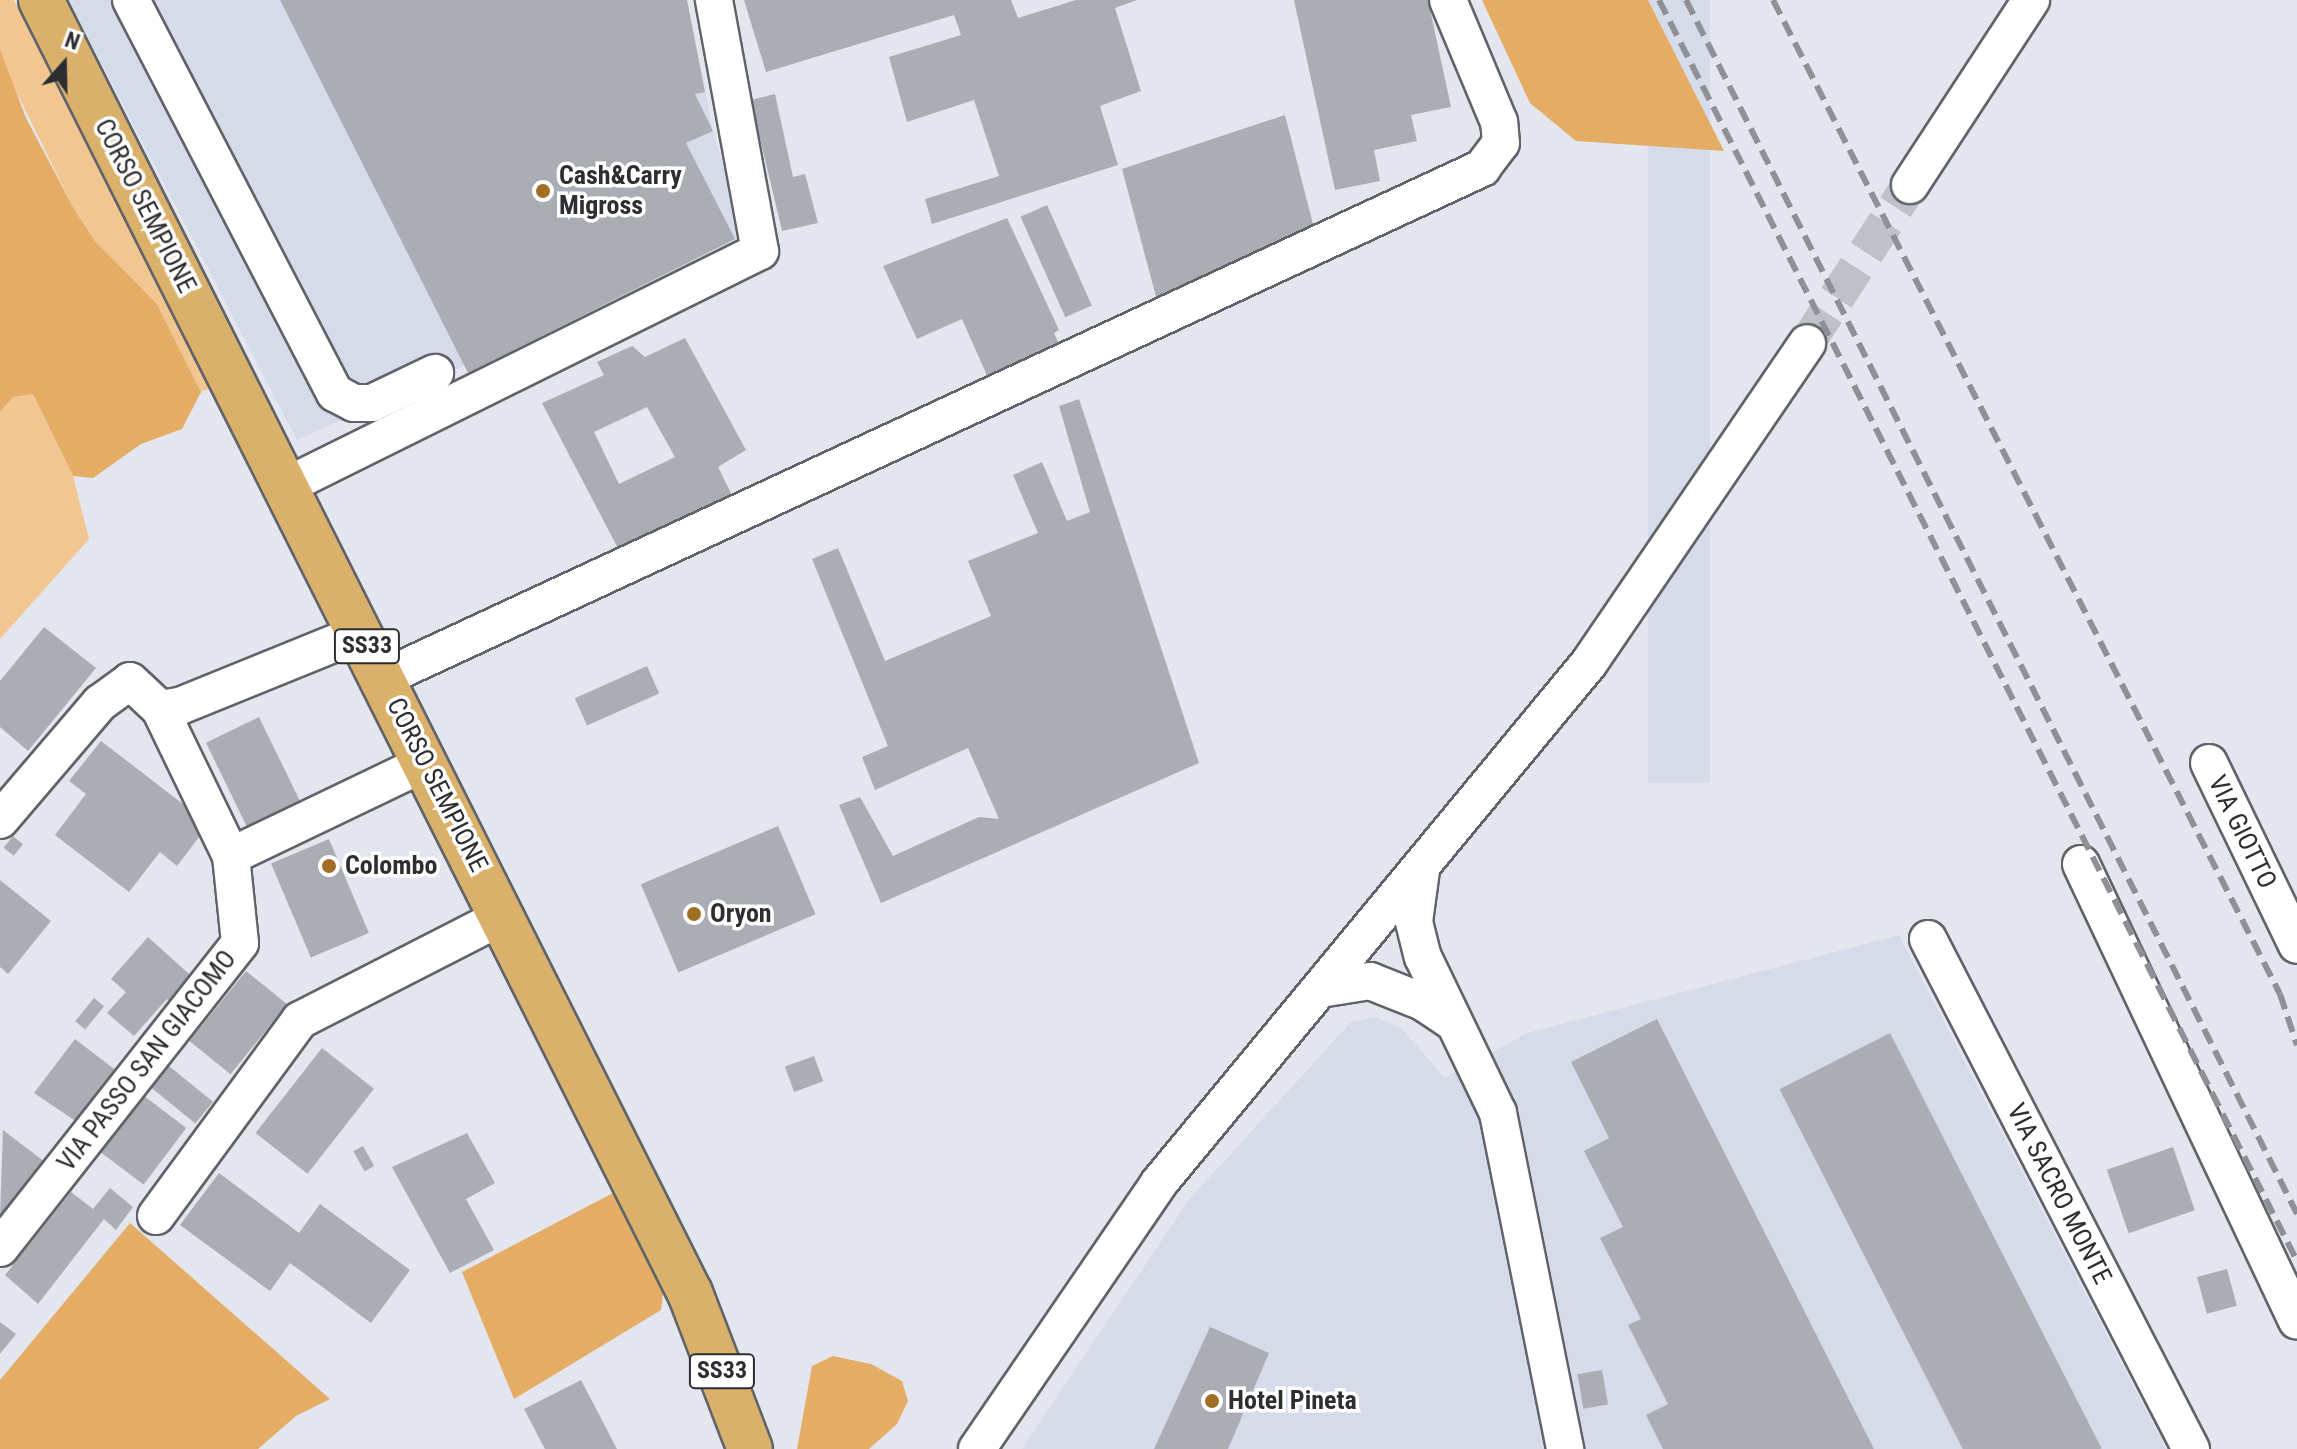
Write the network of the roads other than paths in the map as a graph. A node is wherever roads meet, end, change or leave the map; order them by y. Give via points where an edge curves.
1 (41, 0) edge
2 (131, 0) edge
3 (714, 0) edge
4 (1448, 0) edge
5 (2031, 0) edge
6 (1910, 185) tunnel mouth
7 (1807, 343) tunnel mouth
8 (435, 373) dead end
9 (286, 486) junction
10 (360, 633) junction
11 (383, 678) junction
12 (160, 709) junction
13 (425, 763) junction
14 (2209, 763) dead end
15 (0, 820) edge
16 (231, 856) junction
17 (2081, 864) dead end
18 (1421, 870) junction
19 (503, 916) junction
20 (1928, 939) dead end
21 (2297, 945) edge
22 (1320, 989) junction
23 (1455, 1024) junction
24 (156, 1216) dead end
25 (0, 1248) edge
26 (2297, 1321) edge
27 (750, 1449) edge
28 (977, 1449) edge
29 (1565, 1449) edge
30 (2191, 1449) edge

1 - 9 main road, CORSO SEMPIONE / SS33
2 - 8 street via 335,393 354,403 372,403
3 - 9 street via 760,251
4 - 11 street via 1499,122 1501,143 1482,168
5 - 6 street
7 - 18 street via 1589,663
9 - 10 main road, CORSO SEMPIONE / SS33
10 - 11 main road, CORSO SEMPIONE / SS33
10 - 12 street via 180,706
11 - 13 main road, CORSO SEMPIONE / SS33
12 - 15 street via 130,681 110,695
12 - 16 street, VIA PASSO SAN GIACOMO
13 - 16 street
13 - 19 main road, CORSO SEMPIONE / SS33
14 - 21 street, VIA GIOTTO
16 - 25 street, VIA PASSO SAN GIACOMO via 240,943
17 - 26 street
18 - 22 street
18 - 23 street via 1414,922
19 - 24 street via 300,1020
19 - 27 main road, CORSO SEMPIONE / SS33 via 690,1293
20 - 30 street, VIA SACRO MONTE
22 - 23 street via 1370,981 1423,1002
22 - 28 street via 1159,1183
23 - 29 street via 1501,1125

